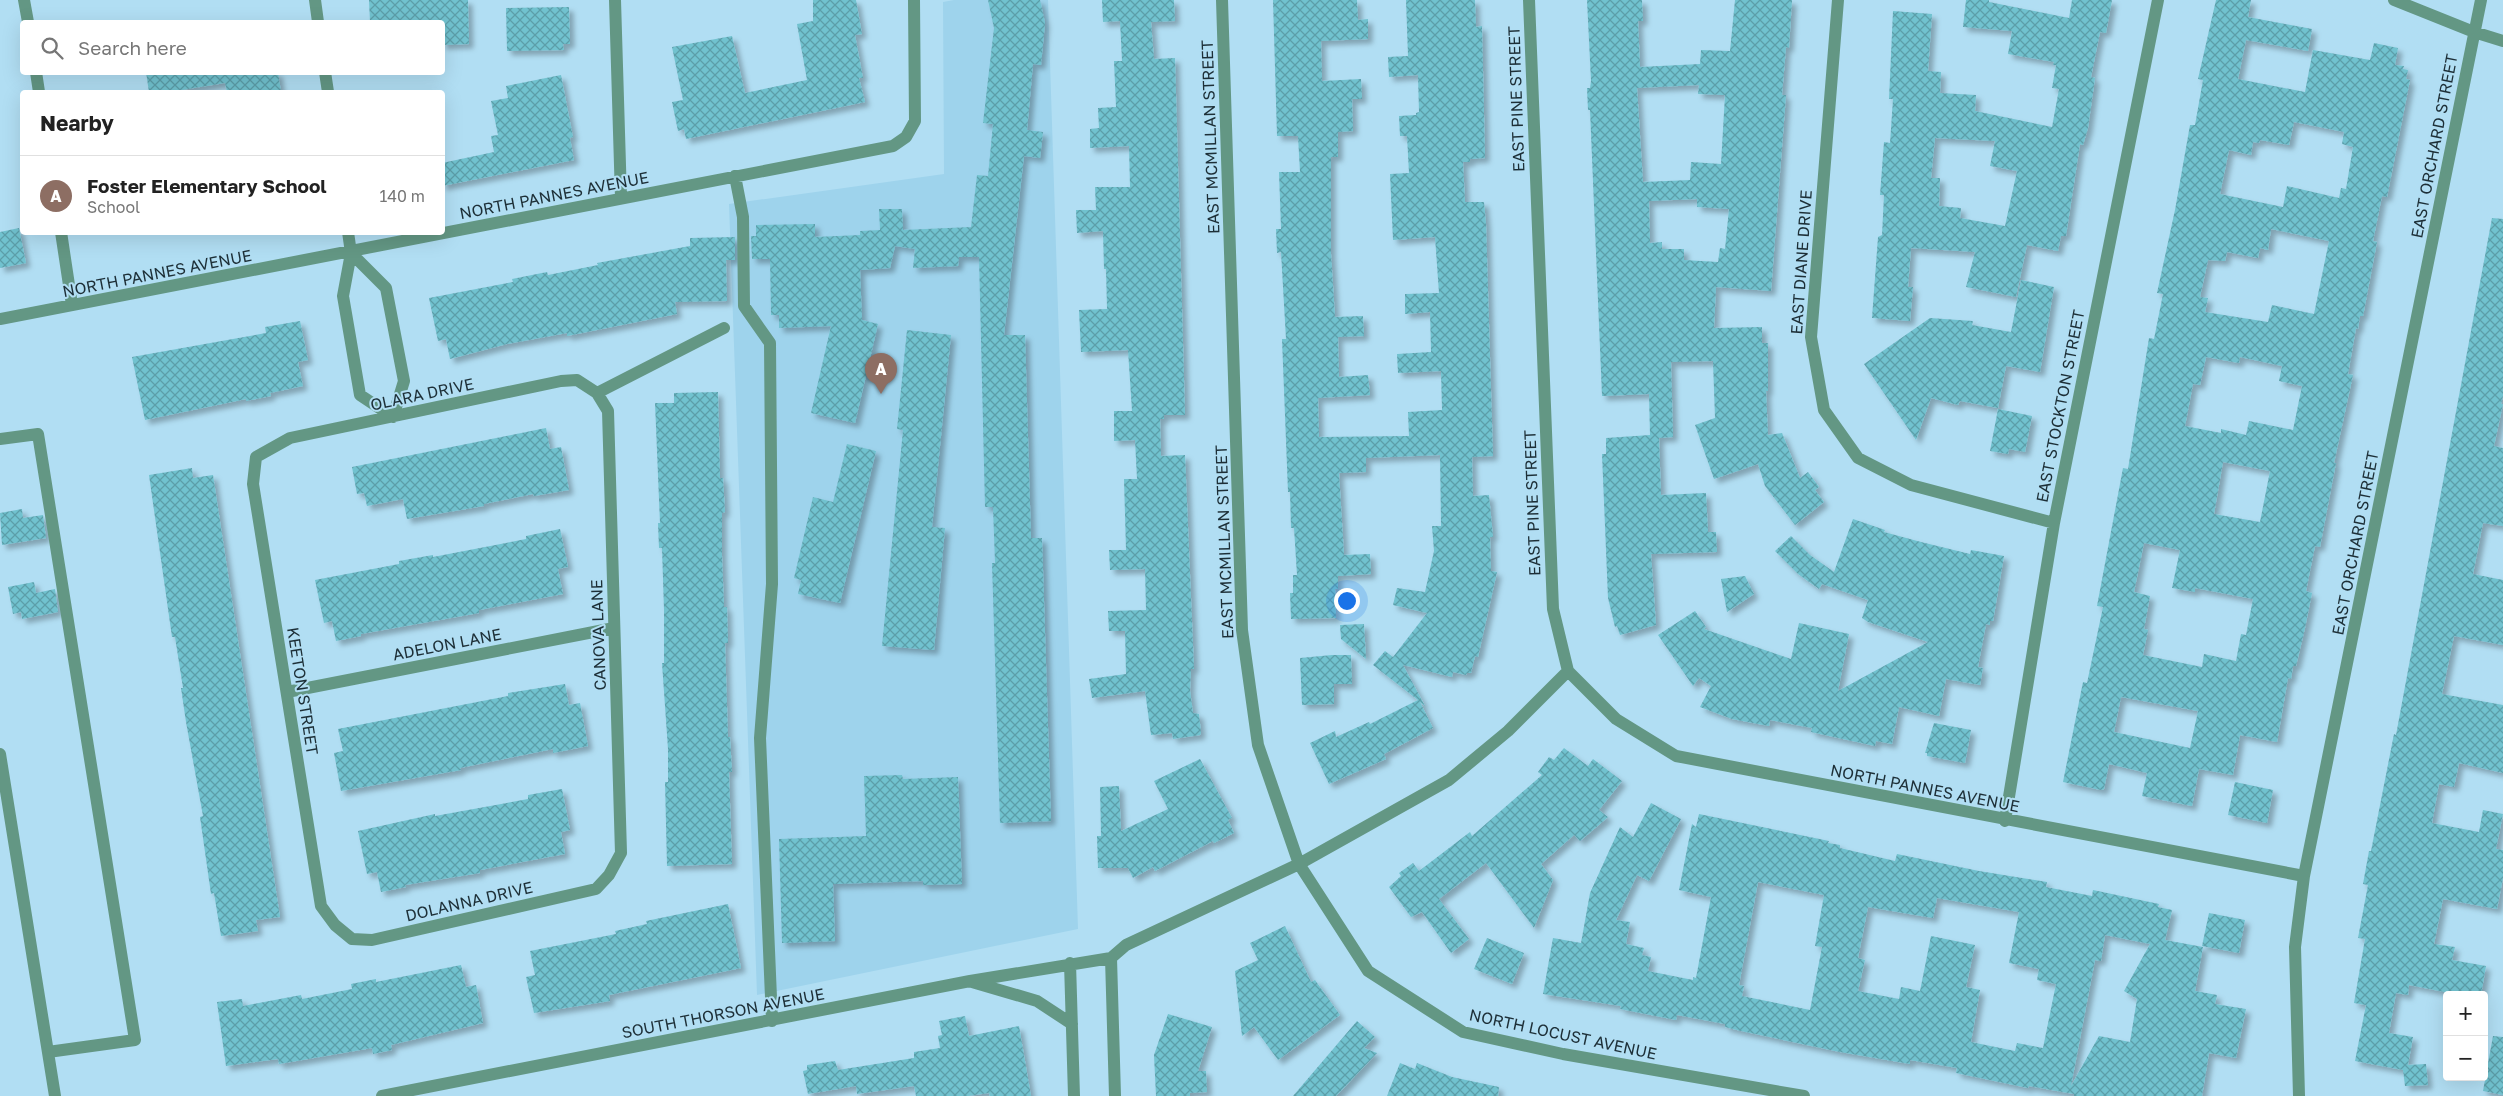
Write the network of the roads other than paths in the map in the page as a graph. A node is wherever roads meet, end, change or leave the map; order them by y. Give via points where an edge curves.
1 (24, 0) edge
2 (315, 0) edge
3 (615, 0) edge
4 (914, 0) edge
5 (1222, 0) edge
6 (1529, 0) edge
7 (1838, 0) edge
8 (2158, 0) edge
9 (2394, 0) edge
10 (2480, 0) edge
11 (28, 20) edge
12 (318, 20) edge
13 (2474, 32) junction
14 (2503, 41) edge
15 (36, 75) edge
16 (325, 75) edge
17 (39, 90) edge
18 (328, 90) edge
19 (735, 176) junction
20 (621, 198) junction
21 (445, 234) edge
22 (61, 235) edge
23 (348, 235) edge
24 (439, 235) edge
25 (351, 253) junction
26 (72, 305) junction
27 (0, 319) edge
28 (724, 328) dead end
29 (597, 393) junction
30 (393, 417) junction
31 (0, 440) edge
32 (256, 457) joint
33 (2054, 523) junction
34 (614, 628) junction
35 (1568, 672) junction
36 (286, 692) junction
37 (0, 755) edge
38 (2006, 821) junction
39 (1299, 864) junction
40 (609, 875) joint
41 (2304, 876) junction
42 (335, 925) joint
43 (1111, 958) junction
44 (1070, 963) junction
45 (970, 981) junction
46 (772, 1021) junction
47 (1072, 1024) junction
48 (48, 1052) junction
49 (55, 1096) edge
50 (382, 1096) edge
51 (1074, 1096) edge
52 (1114, 1096) edge
53 (1804, 1096) edge
54 (2299, 1096) edge

1 - 11 street
2 - 12 street
3 - 20 street
4 - 19 street, NORTH PANNES AVENUE via 915,121 906,137 893,146
5 - 39 street, EAST MCMILLAN STREET via 1242,630 1258,746
6 - 35 street, EAST PINE STREET via 1553,609
7 - 33 street, EAST DIANE DRIVE via 1811,336 1824,410 1858,458 1911,485
8 - 33 street, EAST STOCKTON STREET
9 - 13 street
10 - 13 street, EAST ORCHARD STREET
13 - 14 street
13 - 41 street, EAST ORCHARD STREET
15 - 17 street
16 - 18 street
19 - 20 street, NORTH PANNES AVENUE
19 - 46 street via 743,217 744,306 770,343 772,584 760,738
20 - 21 street, NORTH PANNES AVENUE
22 - 26 street
23 - 25 street
24 - 25 street, NORTH PANNES AVENUE
25 - 26 street, NORTH PANNES AVENUE
25 - 30 street via 386,288 404,381
25 - 30 street via 343,296 360,395
26 - 27 street, NORTH PANNES AVENUE
28 - 29 street
29 - 30 street, OLARA DRIVE via 577,380 561,380
29 - 34 street, CANOVA LANE via 608,411
30 - 32 street, OLARA DRIVE via 290,438
31 - 48 street via 38,434 135,1040
32 - 36 street, KEETON STREET via 253,484
33 - 38 street, EAST STOCKTON STREET
34 - 36 street, ADELON LANE
34 - 40 street, CANOVA LANE via 621,853
35 - 38 street, NORTH PANNES AVENUE via 1616,719 1676,756
35 - 39 street via 1508,730 1449,780
36 - 42 street, KEETON STREET via 321,906
37 - 48 street
38 - 41 street, NORTH PANNES AVENUE
39 - 43 street via 1126,944
39 - 53 street, NORTH LOCUST AVENUE via 1368,972 1463,1032 1563,1054
40 - 42 street, DOLANNA DRIVE via 596,889 372,940 352,939
41 - 54 street, EAST ORCHARD STREET via 2295,947
43 - 44 street
43 - 52 street
44 - 45 street, SOUTH THORSON AVENUE
44 - 47 street
45 - 46 street, SOUTH THORSON AVENUE
45 - 47 street via 1037,1002
46 - 50 street, SOUTH THORSON AVENUE
47 - 51 street
48 - 49 street

